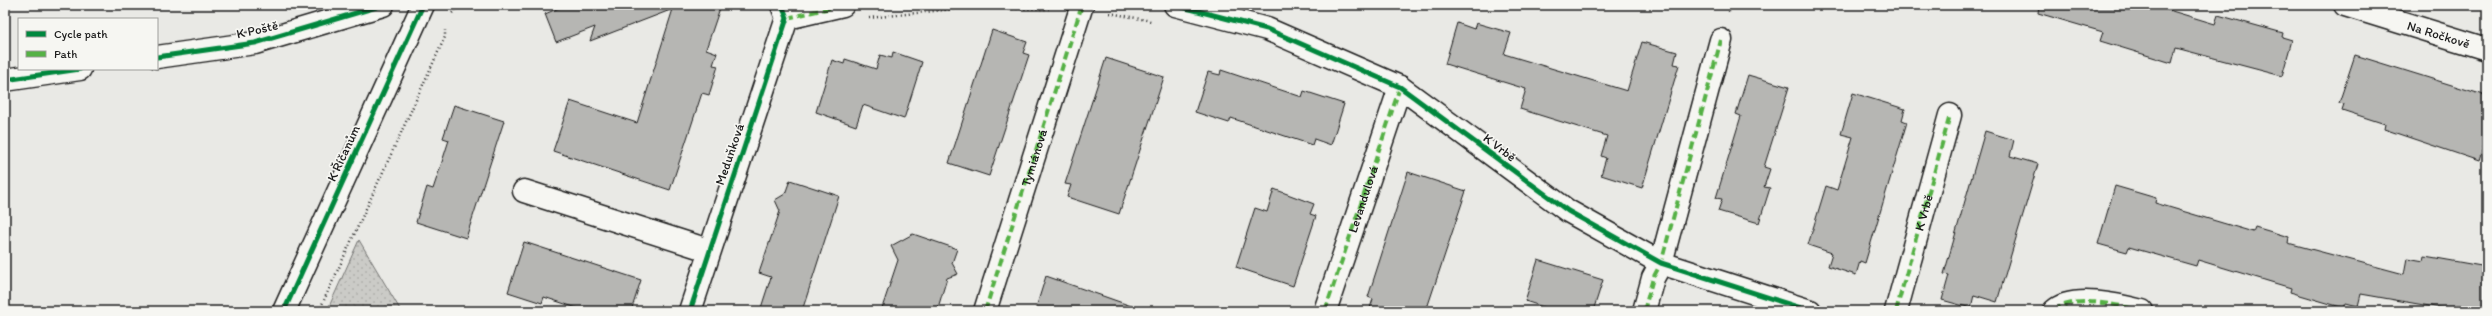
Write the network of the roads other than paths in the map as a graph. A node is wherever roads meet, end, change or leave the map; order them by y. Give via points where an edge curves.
1 (383, 5) edge
2 (423, 5) edge
3 (844, 5) edge
4 (1175, 5) edge
5 (2345, 5) edge
6 (1082, 8) edge
7 (785, 12) edge
8 (1721, 40) dead end
9 (2487, 49) edge
10 (158, 57) edge
11 (73, 70) edge
12 (5, 80) edge
13 (1400, 87) junction
14 (1950, 115) dead end
15 (524, 192) dead end
16 (708, 250) junction
17 (1661, 263) junction
18 (2134, 310) edge
19 (284, 311) edge
20 (690, 311) edge
21 (985, 311) edge
22 (1325, 311) edge
23 (1644, 311) edge
24 (1810, 311) edge
25 (1896, 311) edge
26 (2054, 311) edge

1 - 10 street, K Poště via 255,43
2 - 19 street, K Říčanům
3 - 7 street
4 - 13 street, K Vrbě via 1267,29
5 - 9 street, Na Ročkově
6 - 21 street, Tymiánová
7 - 16 street, Meduňková
8 - 17 street
11 - 12 street
13 - 17 street, K Vrbě via 1568,211
13 - 22 street, Levandulová
14 - 25 street, K Vrbě
15 - 16 street
16 - 20 street, Meduňková
17 - 23 street via 1653,278
17 - 24 street, K Vrbě
18 - 26 street via 2092,302 2060,305

